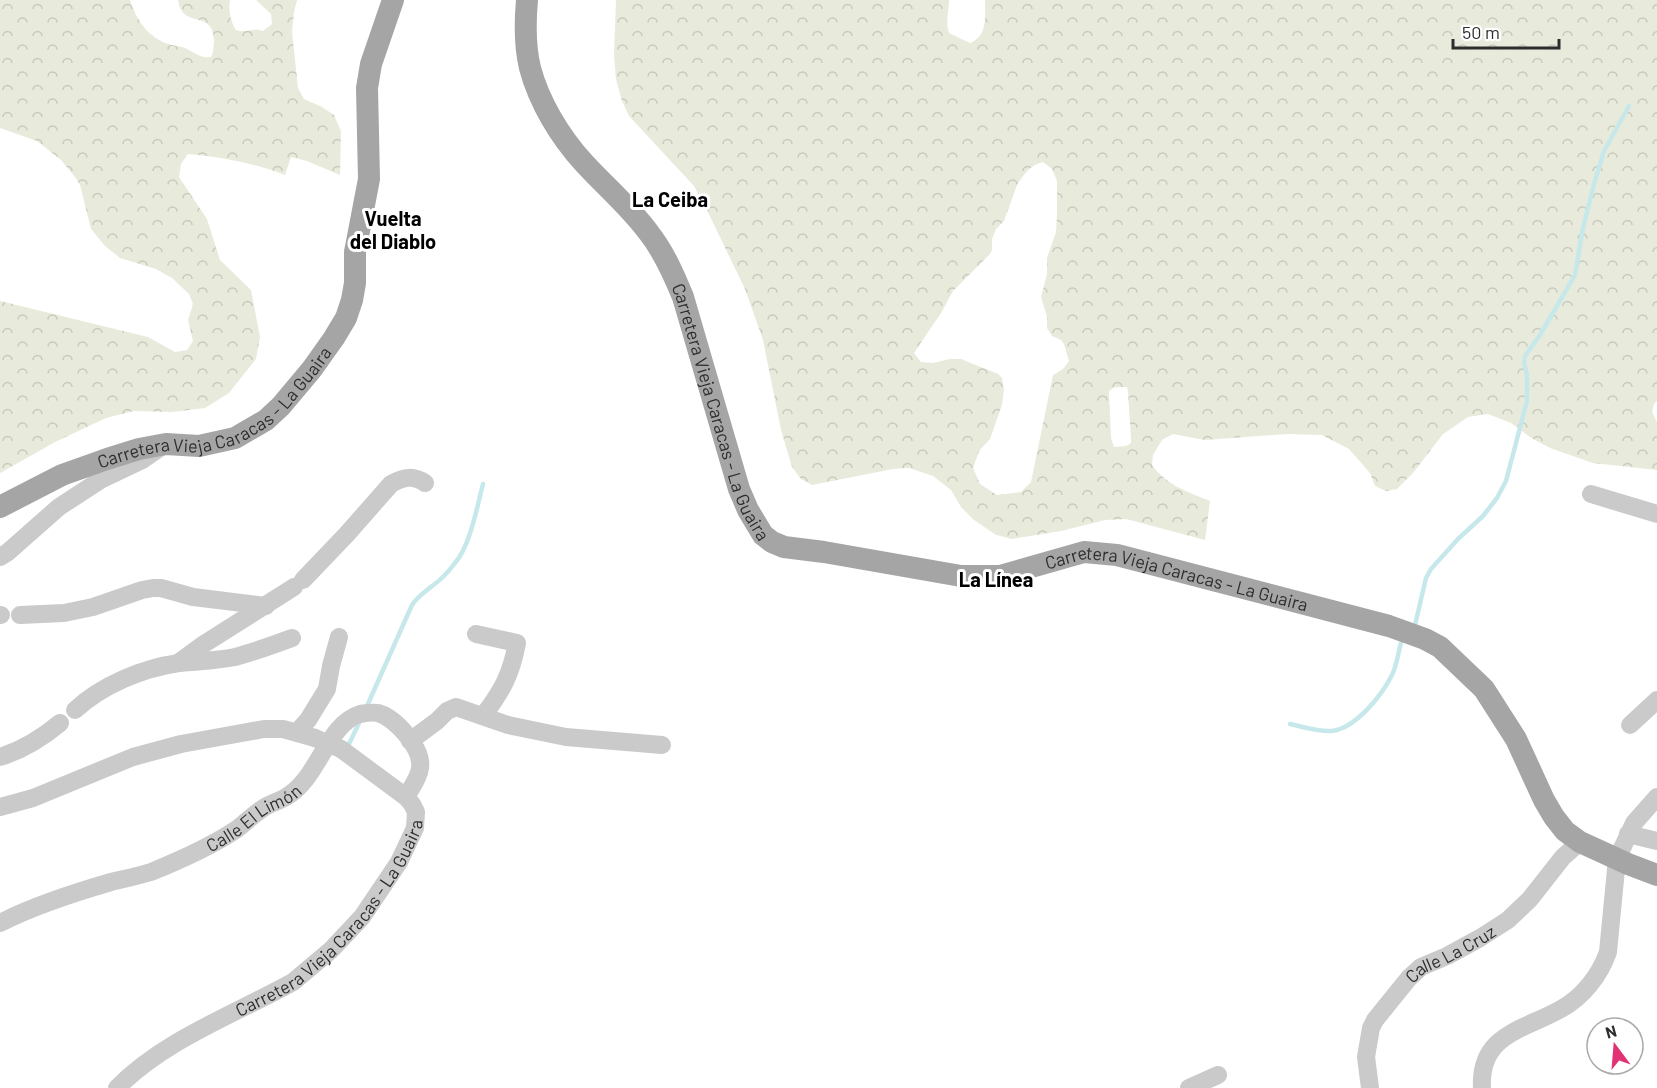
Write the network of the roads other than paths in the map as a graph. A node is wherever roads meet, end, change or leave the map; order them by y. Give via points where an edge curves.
1 (393, 0) edge
2 (528, 0) edge
3 (166, 444) junction
4 (425, 483) dead end
5 (1590, 494) dead end
6 (0, 507) edge
7 (1657, 514) edge
8 (0, 557) edge
9 (266, 606) junction
10 (20, 615) dead end
11 (476, 634) dead end
12 (339, 637) dead end
13 (292, 638) dead end
14 (178, 663) junction
15 (1657, 700) edge
16 (75, 710) dead end
17 (483, 716) junction
18 (60, 723) dead end
19 (1630, 725) dead end
20 (297, 732) junction
21 (410, 741) junction
22 (662, 745) dead end
23 (0, 757) edge
24 (406, 796) junction
25 (1657, 797) edge
26 (0, 807) edge
27 (1628, 834) junction
28 (1657, 841) edge
29 (1580, 842) junction
30 (1617, 859) junction
31 (1657, 875) edge
32 (0, 923) edge
33 (1218, 1075) dead end
34 (117, 1088) edge
35 (1189, 1088) edge
36 (1370, 1088) edge
37 (1482, 1088) edge

1 - 3 main road, Carretera Vieja Caracas - La Guaira via 367,88 369,179 355,252 355,283 346,318 312,369 266,420 219,443
2 - 29 main road, Carretera Vieja Caracas - La Guaira via 525,19 530,68 544,104 578,155 650,234 673,273 739,489 755,523 772,543 981,577 1000,576 1084,552 1117,555 1389,626 1440,647 1484,689 1516,739 1551,812 1565,831
3 - 6 main road, Carretera Vieja Caracas - La Guaira via 62,475
3 - 8 street via 59,507
4 - 9 street via 412,477 391,484 298,583
5 - 7 street
9 - 10 street via 153,588 64,613
9 - 14 street
11 - 17 street via 517,643 507,679
12 - 20 street via 327,689
13 - 14 street via 235,657
14 - 16 street via 115,684
15 - 19 street
17 - 21 street via 460,707 451,708
17 - 22 street via 566,737
18 - 23 street via 41,739
20 - 24 street, Carretera Vieja Caracas - La Guaira, bridge via 341,749
20 - 26 street, Carretera Vieja Caracas - La Guaira via 264,729 151,751 33,798
21 - 24 street, Calle El Limón via 420,768
21 - 32 street, Calle El Limón via 392,720 378,713 358,715 335,732 302,783 236,830 150,872 27,909
24 - 34 street, Carretera Vieja Caracas - La Guaira via 416,812 416,828 399,862 350,933 293,982 172,1046
25 - 27 street
27 - 28 street
27 - 30 street
29 - 30 main road, Carretera Vieja Caracas - La Guaira
29 - 36 street, Calle La Cruz via 1508,920 1447,956 1420,967 1409,978 1371,1028 1366,1057
30 - 31 main road, Carretera Vieja Caracas - La Guaira
30 - 37 street via 1608,952 1603,967 1580,995 1563,1008 1518,1029 1492,1048 1482,1071
33 - 35 street

